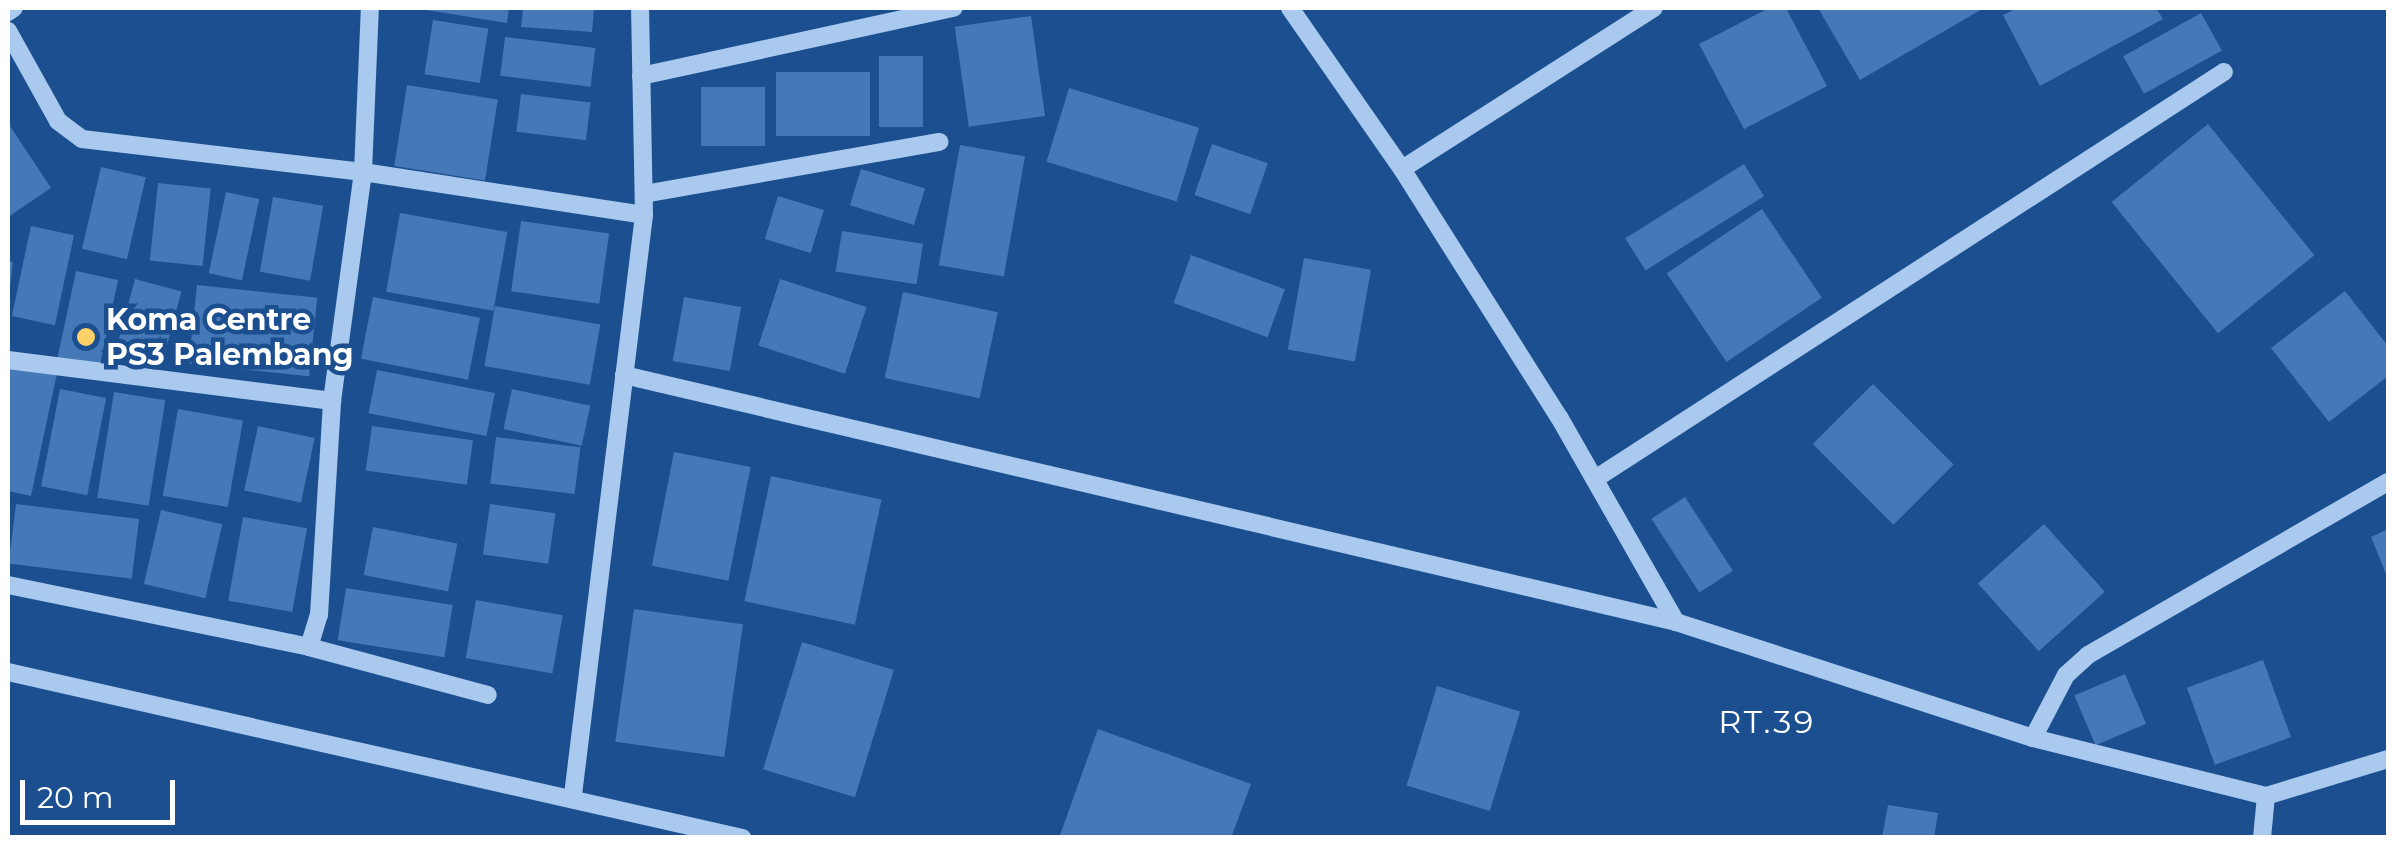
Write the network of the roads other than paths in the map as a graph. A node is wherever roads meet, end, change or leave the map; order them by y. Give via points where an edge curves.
1 (14, 8) edge
2 (370, 8) edge
3 (640, 8) edge
4 (954, 8) edge
5 (1290, 8) edge
6 (1654, 8) edge
7 (8, 12) edge
8 (8, 32) edge
9 (2224, 72) dead end
10 (641, 76) junction
11 (939, 142) dead end
12 (1402, 168) junction
13 (363, 172) junction
14 (644, 194) junction
15 (644, 215) junction
16 (8, 360) edge
17 (624, 375) junction
18 (332, 401) junction
19 (1595, 479) junction
20 (2388, 482) edge
21 (8, 585) edge
22 (1676, 622) junction
23 (310, 647) junction
24 (8, 672) edge
25 (488, 695) dead end
26 (2033, 738) junction
27 (2388, 758) edge
28 (573, 795) junction
29 (2266, 796) junction
30 (742, 838) edge
31 (2262, 838) edge

1 - 7 street
2 - 13 street
3 - 10 street
4 - 10 street
5 - 12 street
6 - 12 street
8 - 13 street via 58,121 76,137
9 - 19 street
10 - 14 street
11 - 14 street
12 - 19 street
13 - 15 street
13 - 18 street
14 - 15 street
15 - 17 street
16 - 18 street
17 - 22 street
17 - 28 street
18 - 23 street via 319,615
19 - 22 street
20 - 26 street via 2088,656 2066,675
21 - 23 street
22 - 26 street
23 - 25 street
24 - 28 street
26 - 29 street
27 - 29 street
28 - 30 street
29 - 31 street

